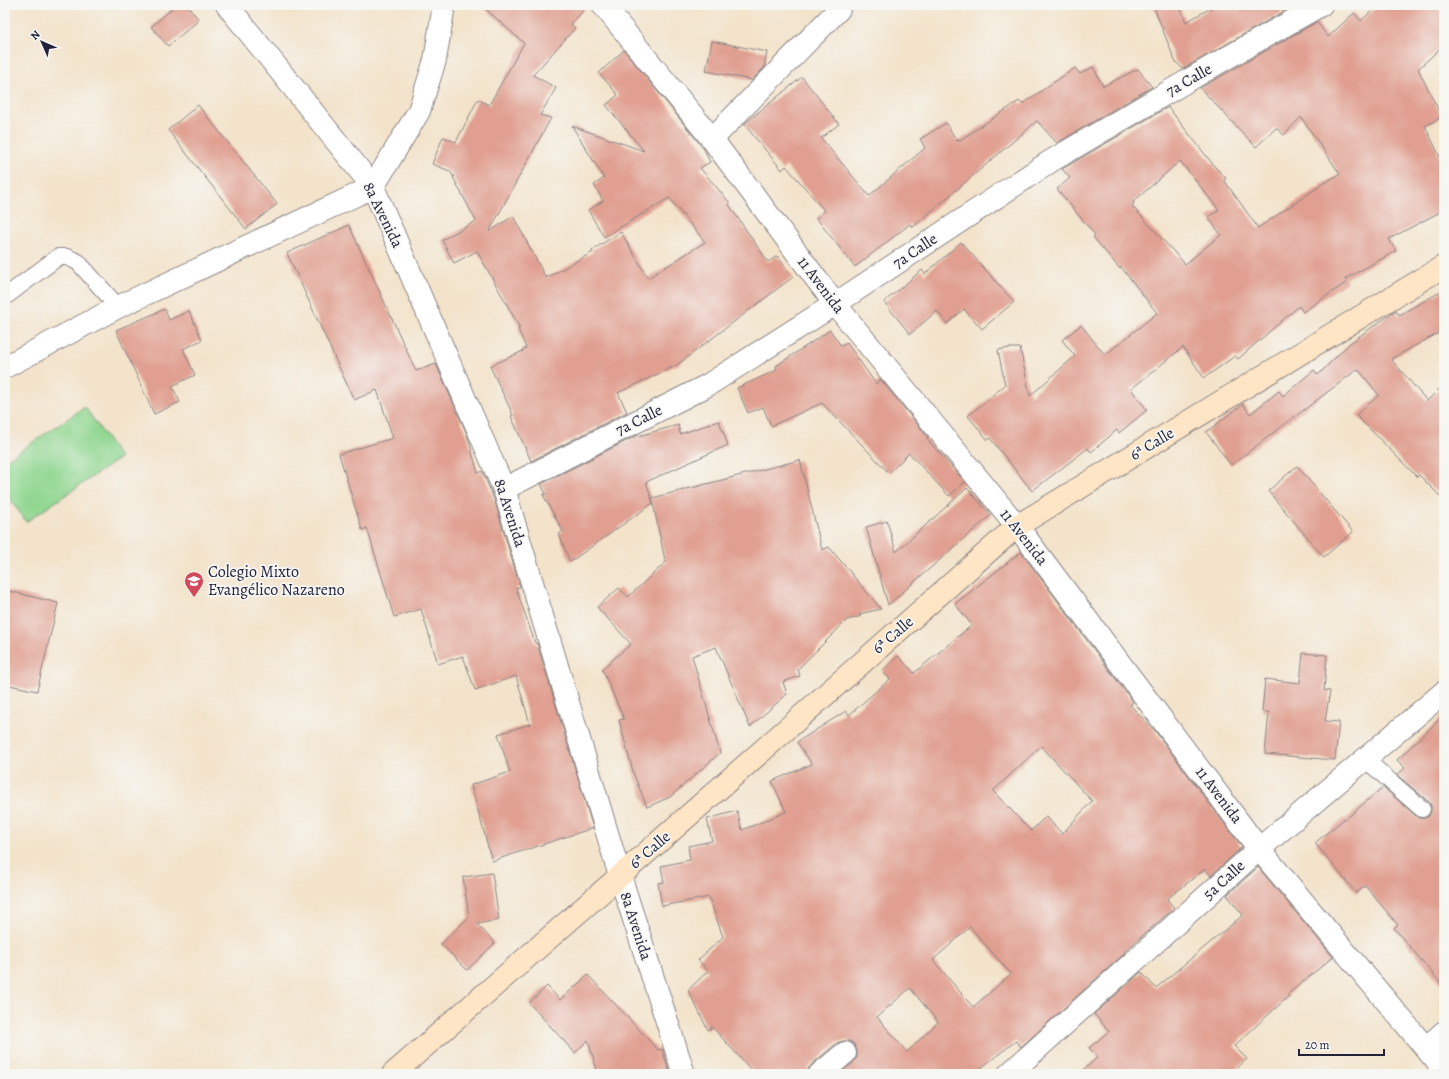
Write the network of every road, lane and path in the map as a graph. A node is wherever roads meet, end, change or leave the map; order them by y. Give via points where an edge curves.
1 (227, 5) edge
2 (444, 5) edge
3 (603, 5) edge
4 (1321, 5) edge
5 (840, 9) dead end
6 (712, 139) junction
7 (373, 187) junction
8 (1444, 266) edge
9 (5, 297) edge
10 (835, 304) junction
11 (118, 307) junction
12 (5, 367) edge
13 (504, 489) junction
14 (1017, 526) junction
15 (1444, 692) edge
16 (1365, 759) junction
17 (1422, 809) dead end
18 (1259, 848) junction
19 (620, 876) junction
20 (1444, 1032) edge
21 (1426, 1048) junction
22 (845, 1053) dead end
23 (1444, 1070) edge
24 (393, 1074) edge
25 (684, 1074) edge
26 (820, 1074) edge
27 (1010, 1074) edge

1 - 7 street, 8a Avenida
2 - 7 street via 435,60 419,111
3 - 6 street, 11 Avenida
4 - 10 street, 7a Calle via 1050,161
5 - 6 street
6 - 10 street, 11 Avenida
7 - 11 street
7 - 13 street, 8a Avenida
8 - 14 main road, 6ª Calle
9 - 11 lane via 58,257 67,257 78,262
10 - 13 street, 7a Calle via 708,385
10 - 14 street, 11 Avenida
11 - 12 street
13 - 19 street, 8a Avenida
14 - 18 street, 11 Avenida
14 - 19 main road, 6ª Calle
15 - 16 street, 5a Calle
16 - 17 lane
16 - 18 street, 5a Calle
18 - 21 street, 11 Avenida
18 - 27 street, 5a Calle
19 - 24 main road, 6ª Calle
19 - 25 street, 8a Avenida
20 - 21 street
21 - 23 street, 11 Avenida
22 - 26 street

